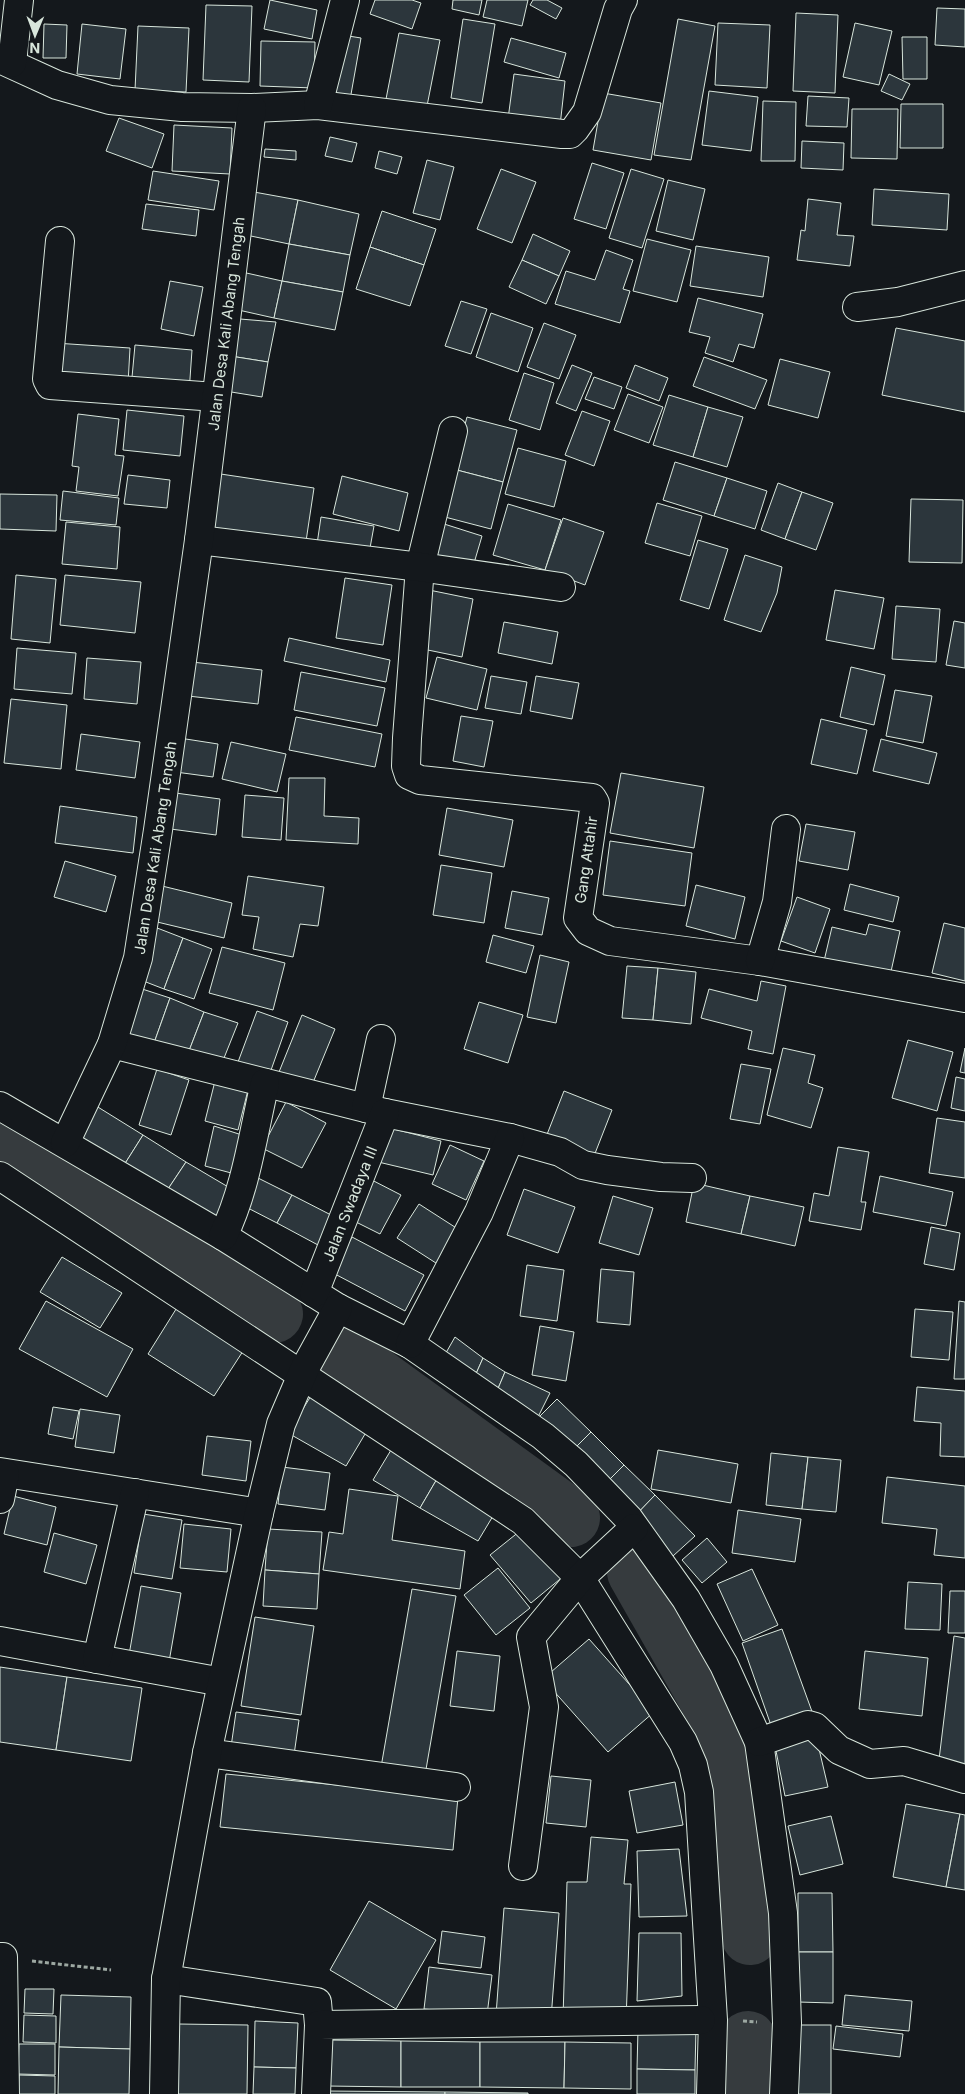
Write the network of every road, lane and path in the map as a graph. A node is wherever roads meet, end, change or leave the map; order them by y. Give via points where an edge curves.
1 (18, 0) edge
2 (344, 0) edge
3 (623, 0) edge
4 (6, 61) edge
5 (318, 105) junction
6 (252, 108) junction
7 (60, 241) dead end
8 (965, 285) edge
9 (857, 308) dead end
10 (216, 397) junction
11 (453, 431) dead end
12 (199, 540) junction
13 (420, 567) junction
14 (560, 587) dead end
15 (786, 829) dead end
16 (760, 961) junction
17 (965, 998) edge
18 (380, 1039) dead end
19 (112, 1044) junction
20 (265, 1082) junction
21 (7, 1110) edge
22 (375, 1110) junction
23 (57, 1138) junction
24 (510, 1138) junction
25 (0, 1176) edge
26 (692, 1178) dead end
27 (223, 1236) junction
28 (314, 1293) junction
29 (338, 1308) junction
30 (410, 1344) junction
31 (303, 1372) junction
32 (2, 1481) edge
33 (135, 1493) junction
34 (258, 1513) junction
35 (629, 1531) junction
36 (587, 1572) junction
37 (0, 1641) edge
38 (97, 1659) junction
39 (222, 1682) junction
40 (759, 1742) junction
41 (670, 1752) dead end
42 (207, 1753) junction
43 (965, 1779) edge
44 (456, 1787) dead end
45 (523, 1866) dead end
46 (2, 1957) edge
47 (111, 1970) dead end
48 (166, 1979) junction
49 (701, 2020) junction
50 (733, 2021) dead end
51 (763, 2023) dead end
52 (319, 2025) junction
53 (4, 2094) edge
54 (164, 2094) edge
55 (316, 2094) edge
56 (699, 2094) edge
57 (711, 2094) edge
58 (784, 2094) edge

1 - 4 street
2 - 5 street
3 - 5 street via 587,112 570,134
4 - 6 street via 56,85 110,100 182,107
5 - 6 street
6 - 10 street, Jalan Desa Kali Abang Tengah
7 - 10 street via 47,378 50,385
8 - 9 street via 898,302
10 - 12 street, Jalan Desa Kali Abang Tengah
11 - 13 street
12 - 13 street
12 - 19 street, Jalan Desa Kali Abang Tengah via 138,958
13 - 14 street
13 - 16 street, Gang Attahir via 407,738 406,766 409,775 420,780 592,798 595,803 578,918 588,931 610,941
15 - 16 street via 777,902
16 - 17 street, Gang Attahir
18 - 22 street, Jalan Swadaya III
19 - 20 street
19 - 23 street, Jalan Desa Kali Abang Tengah
20 - 22 street
20 - 27 street via 241,1187
21 - 23 street
22 - 24 street
22 - 28 street, Jalan Swadaya III
23 - 27 street
24 - 26 street via 560,1152 583,1165 661,1177
24 - 30 street via 479,1212
25 - 31 street
27 - 28 street
28 - 29 street
29 - 30 street
29 - 31 street
30 - 35 street via 543,1436 576,1464 628,1519
31 - 34 street via 278,1433
31 - 36 street via 523,1521
32 - 33 street
33 - 34 street
33 - 38 street
34 - 39 street
35 - 36 street
35 - 40 street via 686,1599 724,1664
36 - 45 street via 531,1637 544,1707
36 - 57 street via 683,1742 693,1766 698,1792 713,2020
37 - 38 street
38 - 39 street
39 - 42 street
40 - 43 street via 808,1725 815,1727 839,1750 870,1764 904,1761
40 - 58 street via 783,1913 787,2023
41 - 49 street via 688,1831
42 - 44 street
42 - 48 street
46 - 47 path
46 - 53 street
48 - 52 street via 317,2002
48 - 54 street
49 - 52 street
49 - 56 street
50 - 51 path
52 - 55 street

